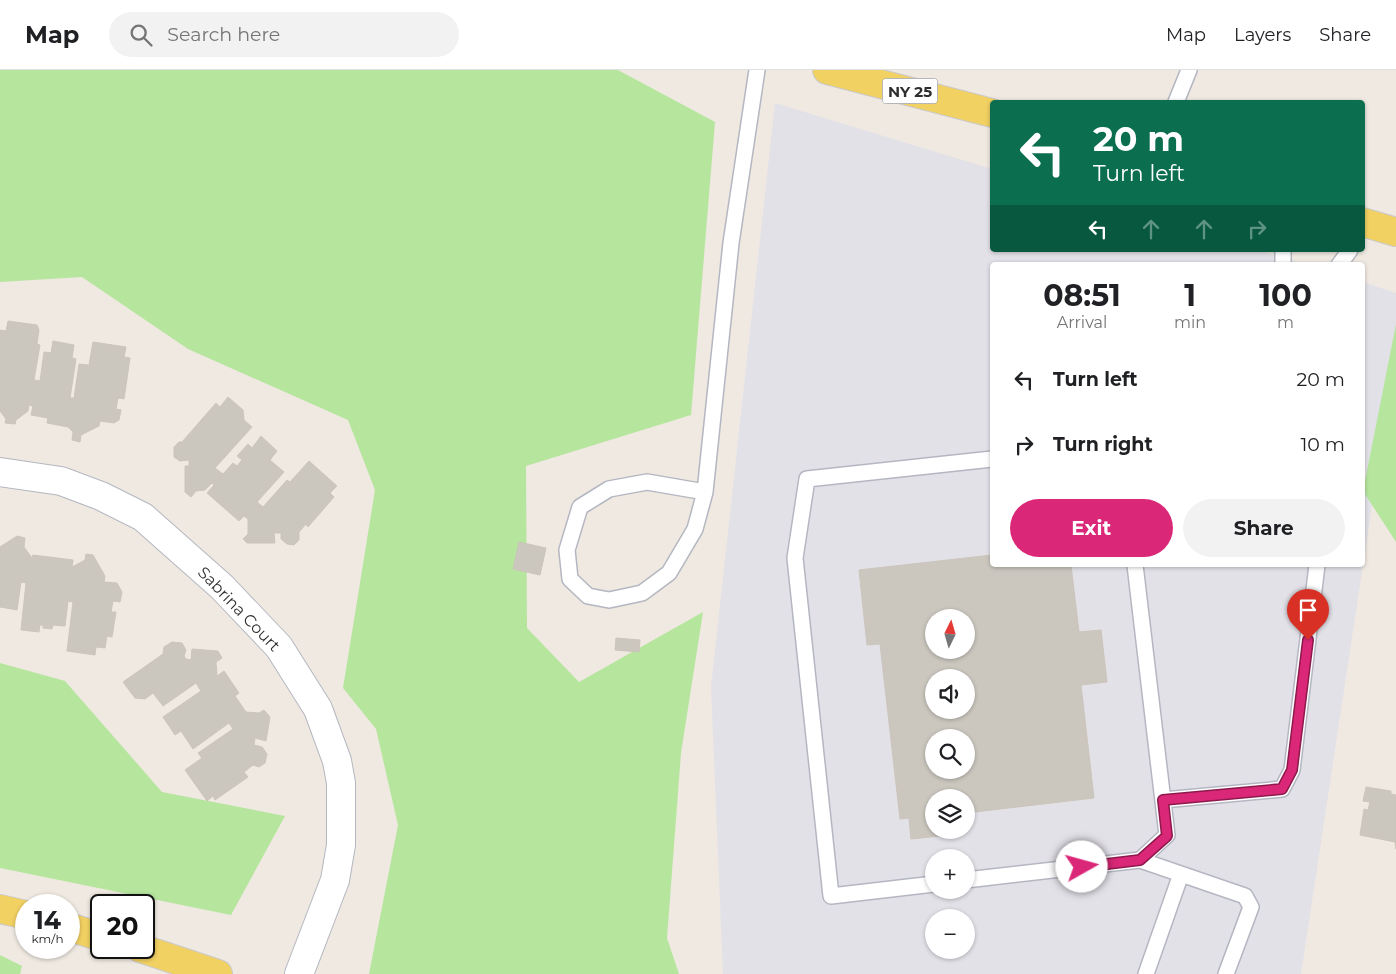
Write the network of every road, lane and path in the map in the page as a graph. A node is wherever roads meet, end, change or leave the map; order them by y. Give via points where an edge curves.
1 (757, 70) edge
2 (827, 70) edge
3 (1189, 70) edge
4 (1177, 100) edge
5 (990, 112) edge
6 (1365, 226) edge
7 (1396, 232) edge
8 (990, 459) edge
9 (0, 472) edge
10 (705, 492) junction
11 (1135, 567) edge
12 (1317, 567) edge
13 (1163, 800) junction
14 (1140, 860) junction
15 (1182, 874) junction
16 (975, 879) edge
17 (925, 885) edge
18 (0, 909) edge
19 (15, 912) edge
20 (155, 953) edge
21 (218, 974) edge
22 (299, 974) edge
23 (1146, 974) edge
24 (1226, 974) edge

1 - 10 lane via 731,243
2 - 5 main road, NY 25
3 - 4 lane
6 - 7 main road
8 - 17 lane via 807,479 795,558 831,896
9 - 22 street, Sabrina Court via 61,481 143,517 222,588 279,647 318,709 337,761 341,783 341,845 335,880
10 - 10 lane via 695,530 669,573 642,593 609,600 595,598 588,596 570,579 567,550 580,507 609,489 647,482
11 - 13 lane
12 - 13 lane via 1292,770 1282,789
13 - 14 lane via 1167,836
14 - 15 lane
14 - 16 lane
15 - 23 lane
15 - 24 lane via 1245,896 1250,907
18 - 19 main road
20 - 21 main road

